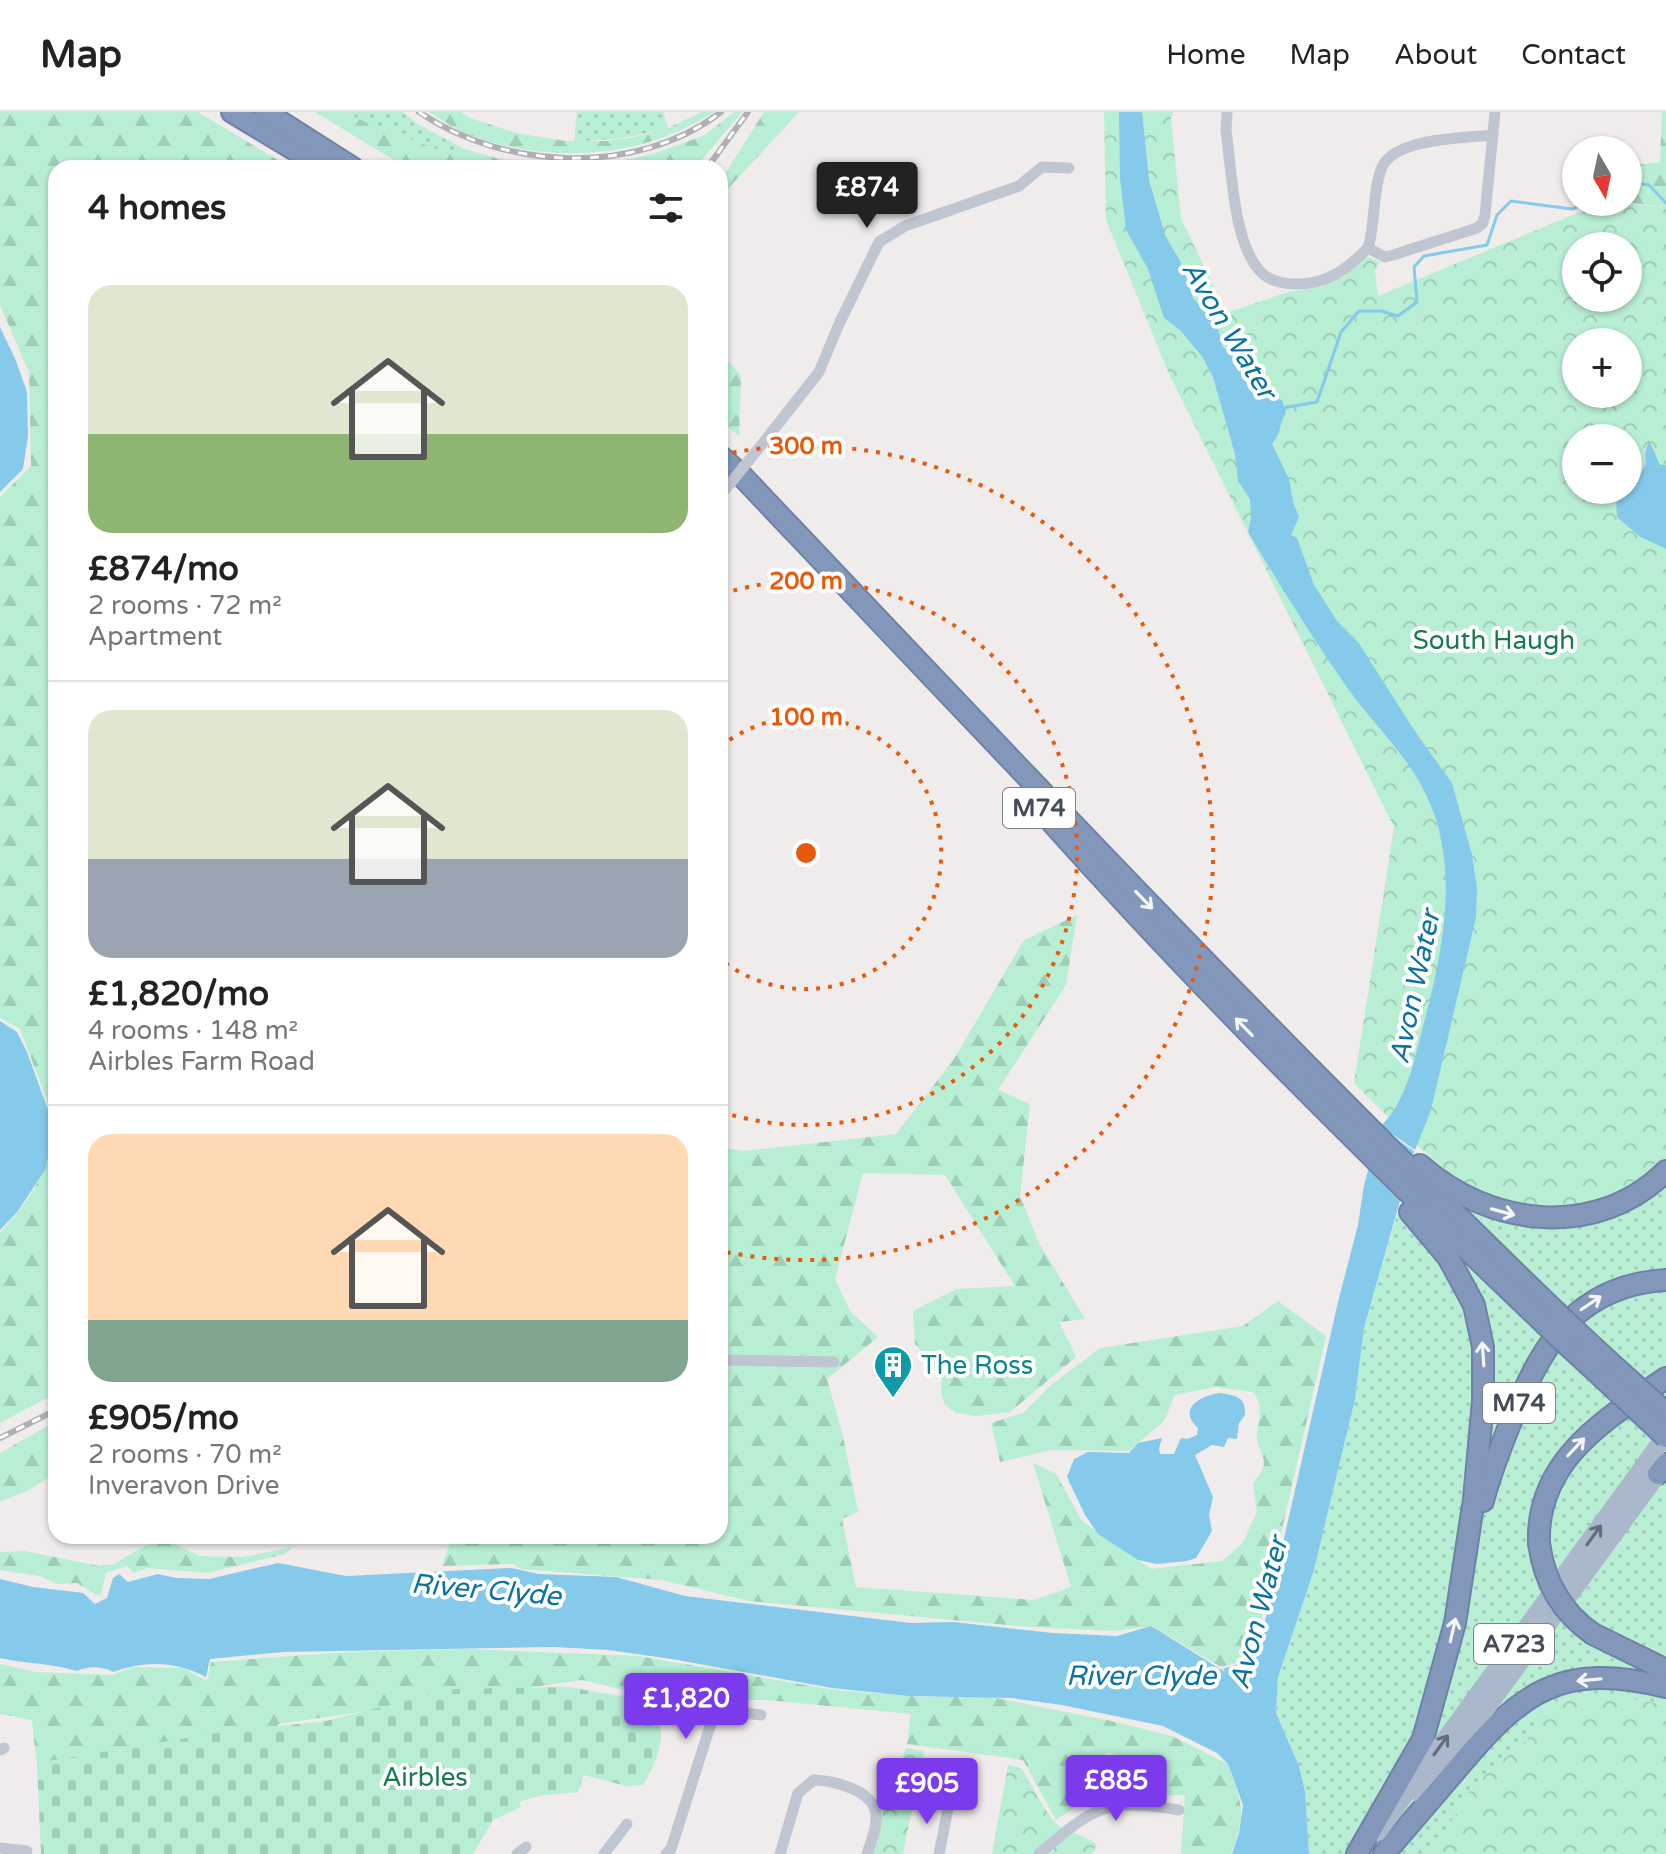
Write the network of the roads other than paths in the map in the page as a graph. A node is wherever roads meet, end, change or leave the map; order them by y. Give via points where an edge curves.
1 (232, 112) edge
2 (265, 112) edge
3 (1227, 112) edge
4 (1495, 112) edge
5 (1493, 135) junction
6 (312, 160) edge
7 (340, 160) edge
8 (1069, 168) dead end
9 (1368, 248) junction
10 (728, 463) edge
11 (728, 483) edge
12 (728, 486) edge
13 (1361, 1134) junction
14 (1666, 1171) edge
15 (1429, 1201) junction
16 (1666, 1280) edge
17 (728, 1360) edge
18 (834, 1362) dead end
19 (1610, 1374) junction
20 (1666, 1378) edge
21 (1666, 1413) edge
22 (1666, 1436) edge
23 (1663, 1467) edge
24 (1457, 1598) junction
25 (1666, 1670) edge
26 (1666, 1687) edge
27 (761, 1715) dead end
28 (949, 1804) dead end
29 (1179, 1810) dead end
30 (627, 1824) dead end
31 (0, 1848) edge
32 (27, 1851) dead end
33 (14, 1852) edge
34 (611, 1852) edge
35 (666, 1854) edge
36 (780, 1854) edge
37 (867, 1854) edge
38 (939, 1854) edge
39 (1039, 1854) edge
40 (1360, 1854) edge
41 (1382, 1854) edge

1 - 6 highway
2 - 7 highway
3 - 9 street via 1246,250 1266,277 1307,284 1348,268
4 - 5 street
5 - 9 street via 1395,152 1383,165
5 - 9 street via 1483,223 1385,257
8 - 12 street, bridge via 1042,167 1019,186 905,226 879,242 819,372
10 -> 13 highway, M74 via 1235,994
13 -> 11 highway, M74 via 1276,1060 1118,896 885,635
13 - 15 highway, M74
13 - 15 highway, M74
15 -> 14 highway, M74 via 1454,1191 1513,1214 1571,1217 1606,1208
15 - 19 highway, M74, bridge
24 -> 15 highway, M74 via 1475,1484 1483,1347 1466,1287 1448,1257
24 -> 16 highway, M74 via 1494,1463 1529,1377 1549,1344 1571,1317 1609,1292
17 - 18 street
19 - 21 highway, M74, bridge
19 - 22 highway, M74, bridge
25 -> 20 highway, M74, bridge via 1593,1634 1575,1619 1554,1592 1539,1543 1545,1495 1567,1456 1594,1429
40 -> 22 main road, A723
23 - 41 main road, A723
40 -> 24 highway, M74 via 1423,1739
26 -> 41 highway via 1586,1679 1525,1699 1487,1734
27 - 35 street via 719,1710 713,1717
28 - 38 street
29 - 39 street via 1145,1804 1104,1808
30 - 34 street
31 - 33 street
32 - 33 street
36 - 37 street via 798,1793 814,1780 825,1780 861,1792 874,1804 877,1817

